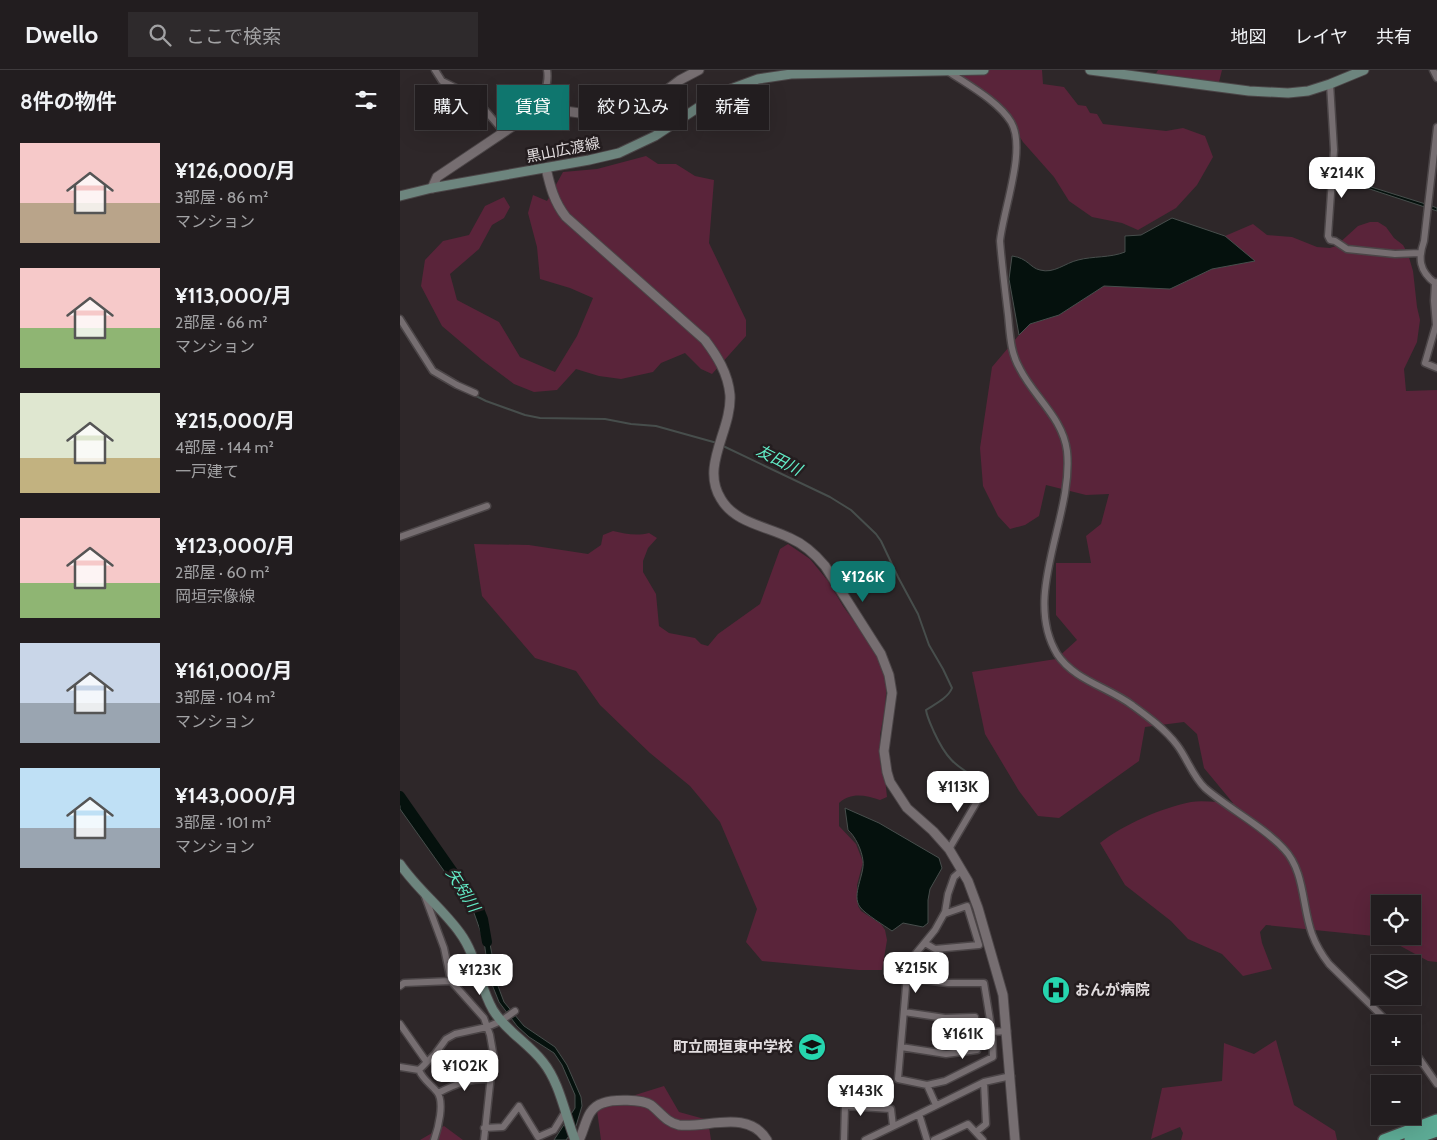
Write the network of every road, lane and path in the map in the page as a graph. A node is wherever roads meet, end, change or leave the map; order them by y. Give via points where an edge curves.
1 (435, 70) edge
2 (547, 70) edge
3 (699, 70) edge
4 (984, 70) edge
5 (1090, 70) edge
6 (1364, 70) edge
7 (1433, 70) edge
8 (840, 72) edge
9 (948, 72) junction
10 (1348, 73) edge
11 (1437, 78) edge
12 (1330, 84) junction
13 (547, 85) edge
14 (673, 85) edge
15 (687, 114) edge
16 (1437, 126) edge
17 (507, 130) edge
18 (663, 130) edge
19 (504, 132) junction
20 (546, 168) junction
21 (432, 188) junction
22 (400, 196) edge
23 (1420, 254) junction
24 (1436, 283) edge
25 (400, 319) edge
26 (1437, 368) edge
27 (475, 393) dead end
28 (487, 506) dead end
29 (400, 537) edge
30 (981, 781) dead end
31 (949, 848) junction
32 (400, 864) edge
33 (962, 870) junction
34 (424, 894) junction
35 (944, 914) junction
36 (925, 943) junction
37 (907, 978) junction
38 (450, 981) junction
39 (400, 986) edge
40 (515, 1011) dead end
41 (904, 1012) junction
42 (1381, 1015) edge
43 (501, 1022) junction
44 (400, 1024) edge
45 (487, 1027) junction
46 (1007, 1031) junction
47 (992, 1032) junction
48 (901, 1047) junction
49 (426, 1061) junction
50 (1421, 1061) edge
51 (400, 1067) edge
52 (419, 1070) junction
53 (1011, 1076) junction
54 (490, 1079) junction
55 (984, 1082) junction
56 (1437, 1084) edge
57 (928, 1085) junction
58 (438, 1093) junction
59 (936, 1105) junction
60 (566, 1114) junction
61 (919, 1114) junction
62 (1437, 1119) edge
63 (894, 1126) junction
64 (484, 1128) junction
65 (1437, 1131) edge
66 (976, 1132) junction
67 (1437, 1136) edge
68 (576, 1138) edge
69 (434, 1140) edge
70 (484, 1140) edge
71 (768, 1140) edge
72 (844, 1140) edge
73 (865, 1140) edge
74 (927, 1140) edge
75 (934, 1140) edge
76 (983, 1140) edge
77 (1015, 1140) edge
78 (1384, 1140) edge
79 (1410, 1140) edge
80 (1426, 1140) edge

1 - 19 street via 442,81 478,102
2 - 13 street
3 - 14 street
4 - 9 main road, 黒山広渡線
5 - 12 main road via 1270,93 1288,93
6 - 10 main road
7 - 11 street
8 - 9 main road, 黒山広渡線
8 - 15 main road, 黒山広渡線 via 791,74 746,82 720,93
9 - 42 street via 986,98 1015,130 1015,167 1000,241 1011,346 1020,370 1050,411 1066,451 1067,486 1044,587 1044,616 1058,654 1074,672 1131,704 1167,734 1203,786 1284,849 1292,858 1312,934 1322,954
10 - 12 main road
12 - 23 street via 1334,150 1330,240 1347,249
16 - 23 street
17 - 19 street
18 - 20 main road, 黒山広渡線 via 619,153
19 - 21 street via 438,177
20 - 21 main road, 黒山広渡線
20 - 31 street via 558,207 566,217 705,340 720,360 730,396 728,420 714,463 719,498 732,513 790,538 808,549 825,566 882,654 890,675 892,693 884,751 890,782 906,808
21 - 22 main road, 黒山広渡線
23 - 24 street via 1428,278
24 - 26 street via 1436,325 1425,363
25 - 27 street via 433,371
28 - 29 street
30 - 31 street via 982,793
31 - 33 street
32 - 34 main road
33 - 35 street via 954,877
33 - 46 street via 994,960 1003,995
34 - 38 street via 444,948
34 - 43 main road via 469,947 490,1003
35 - 36 street
35 - 36 street via 967,906 979,946 935,949
36 - 37 street via 908,963
37 - 41 street
37 - 47 street via 984,983
38 - 39 street via 404,983
38 - 45 street via 484,1018
40 - 43 street
41 - 48 street
41 - 48 street via 974,1018 977,1050 946,1054
43 - 45 street
43 - 60 main road via 543,1062
44 - 49 street
45 - 49 street via 450,1036
45 - 54 street via 494,1058
46 - 47 street
46 - 53 street
47 - 57 street via 993,1057 945,1081
48 - 57 street via 898,1079
49 - 52 street
50 - 56 street
51 - 52 street
52 - 58 street
53 - 55 street
53 - 77 street
54 - 58 street via 460,1083
54 - 64 street
55 - 59 street
55 - 66 street via 986,1124
57 - 59 street
58 - 69 street via 440,1117
59 - 61 street
60 - 64 street via 554,1130 538,1137 519,1106 503,1127
60 - 68 main road
61 - 63 street
61 - 74 street
62 - 78 highway
63 - 72 street via 891,1109 846,1106
63 - 73 street
64 - 70 street
65 - 79 highway
66 - 75 street via 968,1124
66 - 76 street
67 - 80 street
68 - 71 street via 596,1107 604,1102 631,1101 648,1103 678,1125 751,1124

